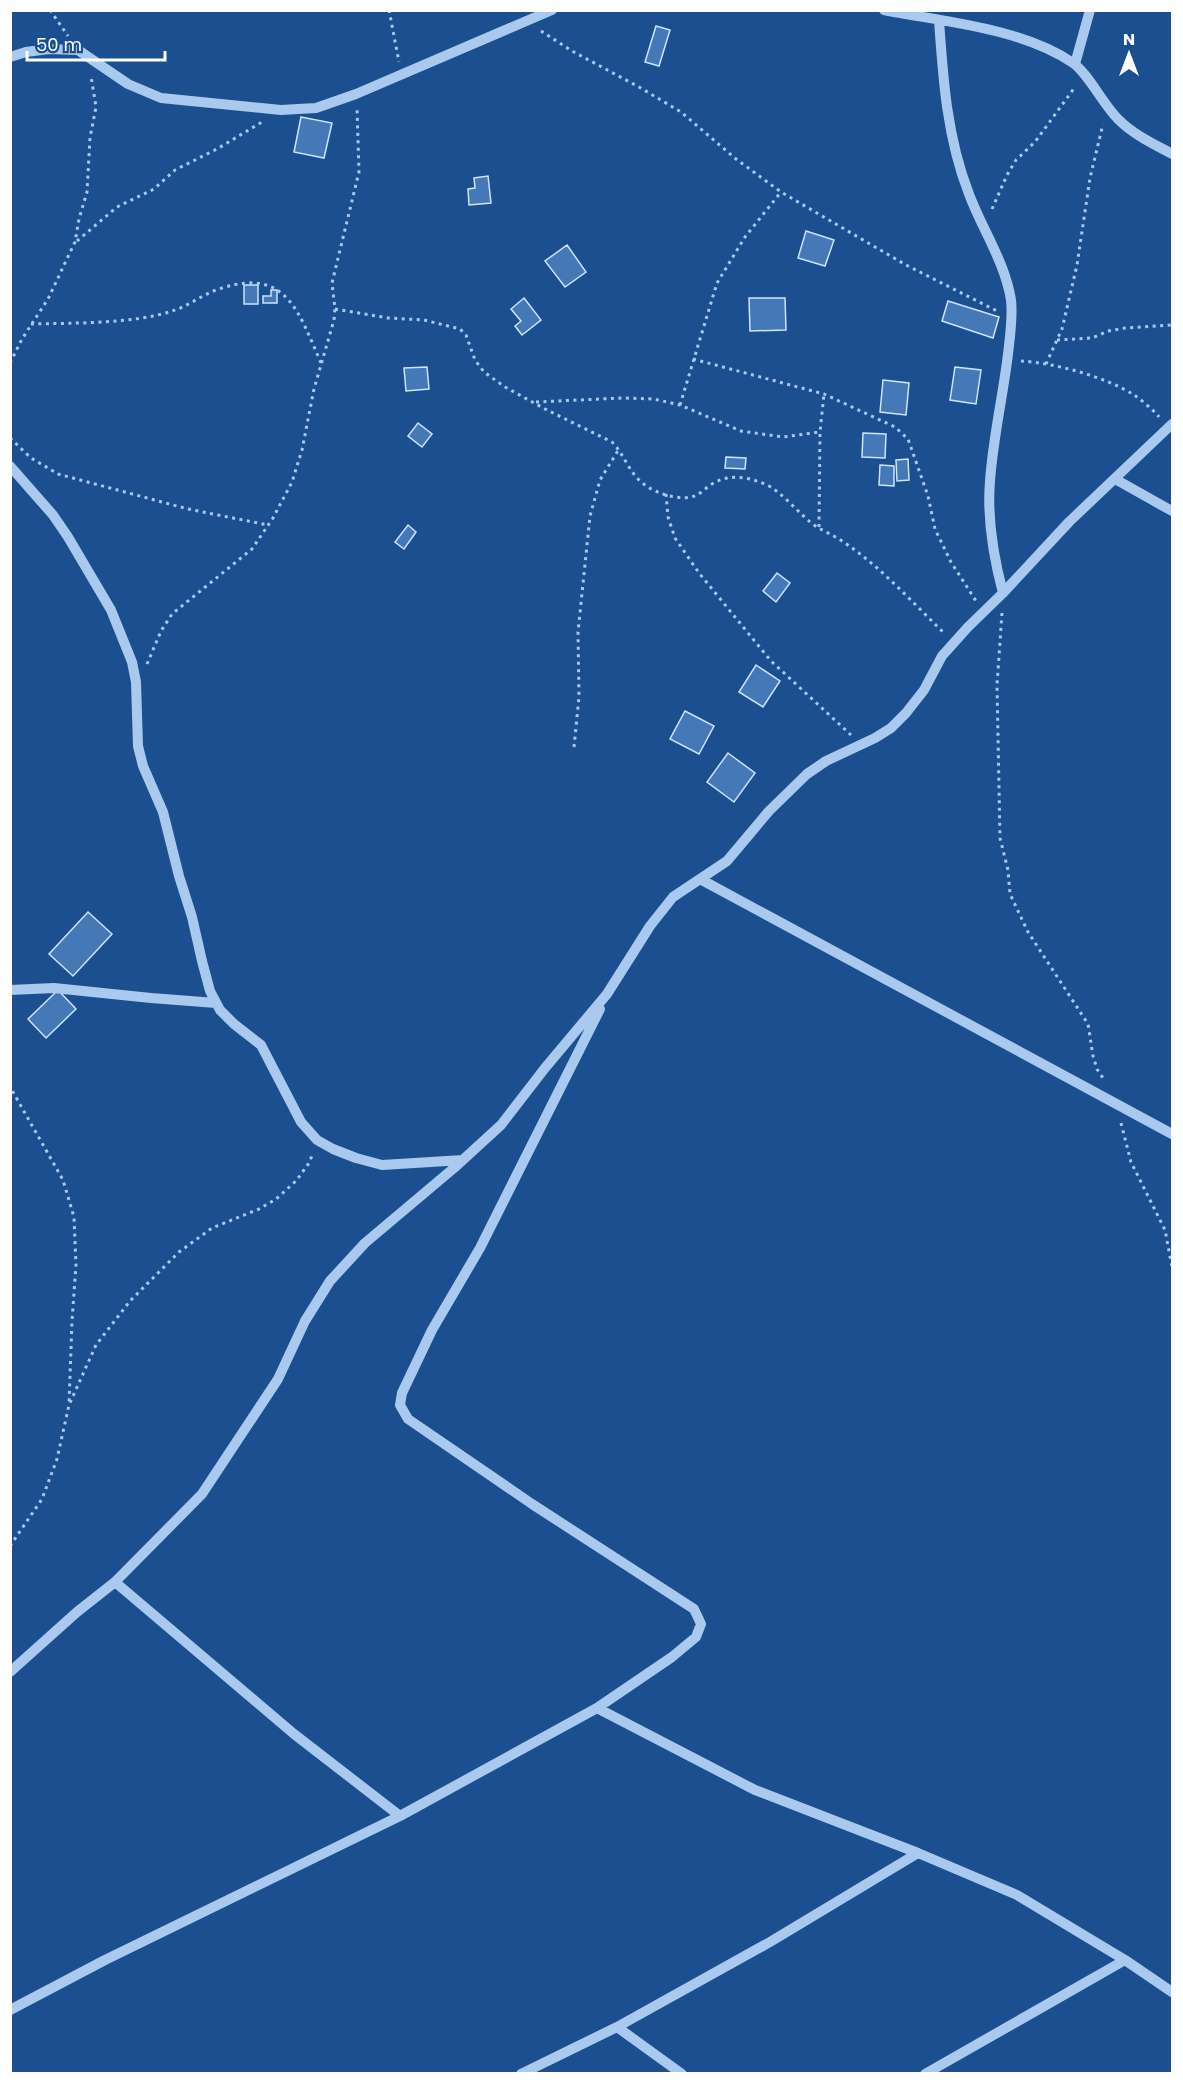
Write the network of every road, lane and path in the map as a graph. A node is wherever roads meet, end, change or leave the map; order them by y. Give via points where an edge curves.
1 (50, 10) edge
2 (389, 10) edge
3 (552, 10) edge
4 (884, 10) edge
5 (1090, 10) edge
6 (939, 20) junction
7 (527, 21) junction
8 (78, 50) junction
9 (10, 57) edge
10 (88, 57) junction
11 (1075, 64) junction
12 (402, 75) junction
13 (1084, 76) junction
14 (356, 94) junction
15 (1107, 105) junction
16 (281, 110) junction
17 (1173, 154) edge
18 (781, 192) junction
19 (985, 228) junction
20 (75, 242) junction
21 (335, 309) junction
22 (1011, 318) junction
23 (31, 324) junction
24 (1173, 325) edge
25 (1057, 340) junction
26 (693, 359) junction
27 (1008, 360) junction
28 (10, 363) edge
29 (322, 364) junction
30 (1046, 364) junction
31 (824, 394) junction
32 (534, 402) junction
33 (680, 405) junction
34 (1171, 425) edge
35 (820, 432) junction
36 (10, 438) edge
37 (619, 449) junction
38 (10, 466) edge
39 (1115, 479) junction
40 (666, 494) junction
41 (1173, 511) edge
42 (268, 525) junction
43 (819, 527) junction
44 (1002, 594) junction
45 (984, 612) junction
46 (954, 643) junction
47 (136, 682) junction
48 (861, 745) junction
49 (574, 747) dead end
50 (700, 879) junction
51 (10, 990) edge
52 (608, 993) junction
53 (216, 1003) junction
54 (10, 1084) edge
55 (1117, 1105) junction
56 (1173, 1134) edge
57 (317, 1140) junction
58 (463, 1160) junction
59 (1173, 1267) edge
60 (69, 1405) junction
61 (10, 1546) edge
62 (115, 1582) junction
63 (10, 1672) edge
64 (597, 1708) junction
65 (400, 1816) junction
66 (918, 1853) junction
67 (1125, 1960) junction
68 (1173, 1992) edge
69 (10, 2010) edge
70 (617, 2027) junction
71 (521, 2073) edge
72 (682, 2073) edge
73 (925, 2073) edge

1 - 8 path
2 - 12 path
3 - 7 street
4 - 6 street
5 - 11 street
6 - 11 street via 1028,41
6 - 19 street via 946,102 957,159
7 - 12 street
7 - 18 path via 681,112
8 - 9 street via 49,49
8 - 10 street
10 - 16 street via 128,84 161,98
10 - 20 path via 96,107 87,192
11 - 13 street
12 - 14 street
13 - 15 street
13 - 19 path via 1035,142 1016,160
14 - 16 street via 316,108
14 - 21 path via 359,172 332,282
15 - 17 street via 1144,139
15 - 25 path via 1090,178 1077,265
16 - 20 path via 175,170 154,189 117,207
18 - 22 path via 906,265
18 - 26 path via 745,237 717,284
19 - 22 street via 1003,270
20 - 23 path via 48,299
21 - 29 path
21 - 32 path via 424,320 460,329 484,372
22 - 27 street
23 - 28 path
23 - 29 path via 141,317 172,311 220,288 259,282 277,288 287,297
24 - 25 path via 1125,328 1092,338
25 - 30 path
26 - 31 path
26 - 33 path
27 - 30 path
27 - 44 street via 990,482
29 - 42 path via 292,482
30 - 34 path via 1118,386 1137,396
31 - 35 path
31 - 45 path via 895,427 908,440 935,529
32 - 33 path via 622,398
32 - 37 path via 601,435
33 - 35 path via 741,431 783,437
34 - 39 street
35 - 43 path
36 - 42 path via 31,458 64,477
37 - 40 path via 635,477 652,490
37 - 49 path via 600,480 590,516 578,632 579,697
38 - 47 street via 53,515 91,574 111,610
39 - 41 street
39 - 44 street
40 - 43 path via 696,496 724,479 745,478 769,487
40 - 48 path via 675,538 699,573 771,661
42 - 47 path via 252,549 172,614
43 - 46 path via 882,572
44 - 45 street
44 - 55 path via 997,686 1000,838 1010,894 1028,932 1088,1024 1097,1069
45 - 46 street
46 - 48 street via 906,713 891,728
47 - 53 street via 138,746 163,812
48 - 50 street via 807,774 727,861
50 - 52 street via 673,897
50 - 55 street
51 - 53 street via 54,988
52 - 58 street via 501,1125
52 - 64 street via 480,1248 432,1330 400,1405 408,1419 694,1609 701,1624 696,1637
53 - 57 street via 234,1024 261,1045 301,1122
54 - 60 path via 63,1180 74,1217 76,1265
55 - 56 street
55 - 59 path via 1131,1162 1165,1230
57 - 58 street via 382,1165
57 - 60 path via 309,1163 276,1199 212,1228 179,1252 130,1301 96,1345
58 - 62 street via 365,1243 330,1281 305,1321 278,1379 202,1494
60 - 61 path via 57,1459 42,1499
62 - 63 street
62 - 65 street via 294,1734
64 - 65 street
64 - 66 street via 755,1790
65 - 69 street
66 - 67 street via 1017,1895
66 - 70 street
67 - 68 street
67 - 73 street
70 - 71 street
70 - 72 street

